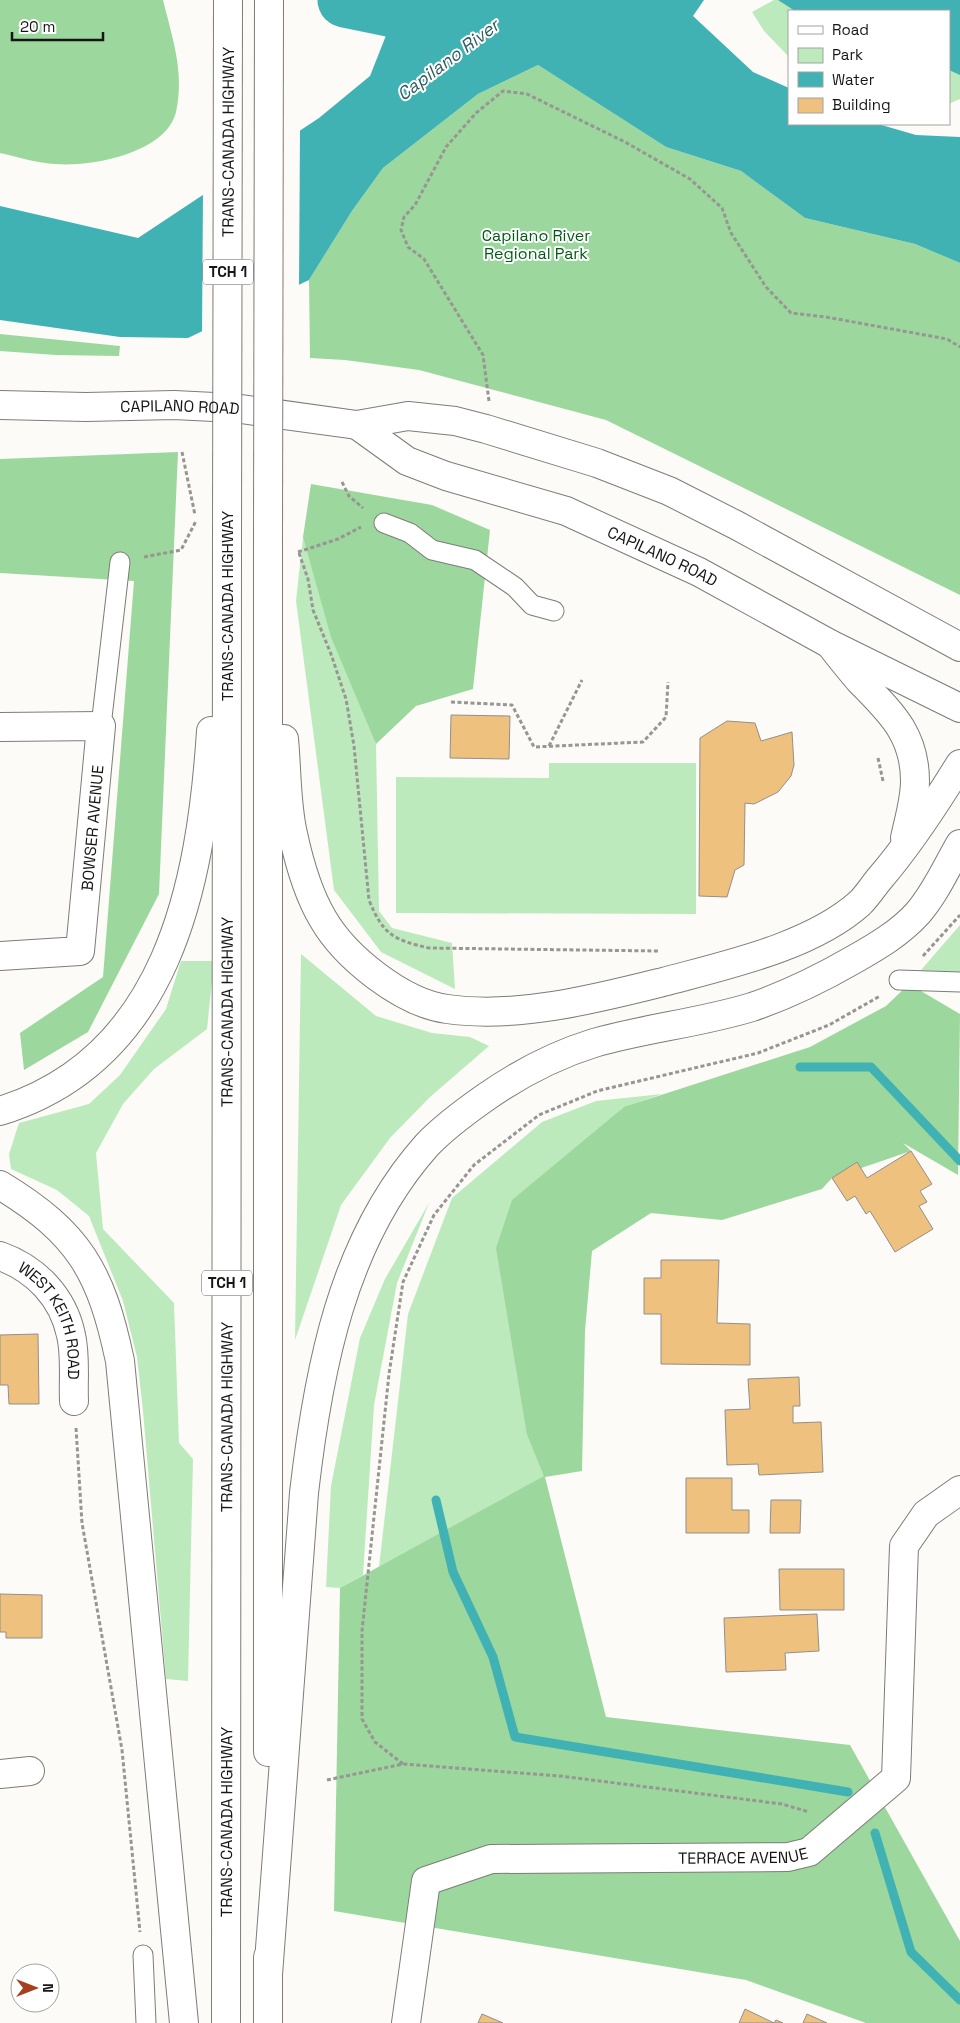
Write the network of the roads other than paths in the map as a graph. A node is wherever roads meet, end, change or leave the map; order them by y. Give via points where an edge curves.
1 (228, 0) edge
2 (268, 0) edge
3 (0, 405) edge
4 (357, 425) junction
5 (384, 523) road end
6 (227, 543) junction
7 (268, 543) junction
8 (120, 562) road end
9 (554, 611) dead end
10 (830, 644) junction
11 (960, 648) edge
12 (960, 708) edge
13 (101, 726) junction
14 (0, 728) edge
15 (960, 764) edge
16 (960, 844) edge
17 (902, 853) junction
18 (960, 871) edge
19 (938, 887) junction
20 (0, 956) edge
21 (899, 980) road end
22 (960, 982) edge
23 (0, 1111) edge
24 (0, 1185) edge
25 (0, 1256) edge
26 (74, 1401) road end
27 (960, 1490) edge
28 (30, 1771) dead end
29 (0, 1774) edge
30 (143, 1955) road end
31 (268, 1975) junction
32 (146, 2023) edge
33 (184, 2023) edge
34 (226, 2023) edge
35 (268, 2023) edge
36 (406, 2023) edge

1 - 6 main road, TRANS-CANADA HIGHWAY / TCH 1, bridge
2 - 7 main road, TCH 1, bridge
3 - 4 main road, CAPILANO ROAD via 174,405 302,416
4 - 10 main road, CAPILANO ROAD via 407,461 446,476 566,511 699,572
4 - 11 main road, CAPILANO ROAD via 408,416 455,421 597,463 669,491 736,525
5 - 9 lane via 410,533 432,550 475,560 514,587 532,605
6 - 23 main road via 210,756 196,866 164,963 126,1026 94,1061 60,1086 24,1104
6 - 34 main road, TRANS-CANADA HIGHWAY / TCH 1
7 - 17 main road via 292,832 305,876 323,919 348,952 378,978 413,999 445,1009 527,1008 630,990 788,946 827,927 860,902
7 - 31 main road, TCH 1
8 - 13 lane
10 - 12 main road, CAPILANO ROAD
10 - 17 main road via 858,679 891,711 904,732 915,779
13 - 14 main road
13 - 20 main road, BOWSER AVENUE via 80,951
15 - 17 main road
16 - 19 main road
18 - 19 main road
19 - 31 main road via 916,914 886,942 796,991 750,1007 592,1044 508,1082 465,1112 428,1145 399,1182 373,1226 335,1318 312,1418
21 - 22 lane
24 - 33 main road via 30,1203 80,1252 98,1282 111,1319 118,1352
25 - 26 main road, WEST KEITH ROAD via 19,1263 38,1277 49,1288 61,1310 71,1335
27 - 36 main road, TERRACE AVENUE via 926,1514 904,1546 896,1778 809,1852 788,1857 490,1858 426,1881
28 - 29 main road
30 - 32 lane
31 - 35 main road, TCH 1

